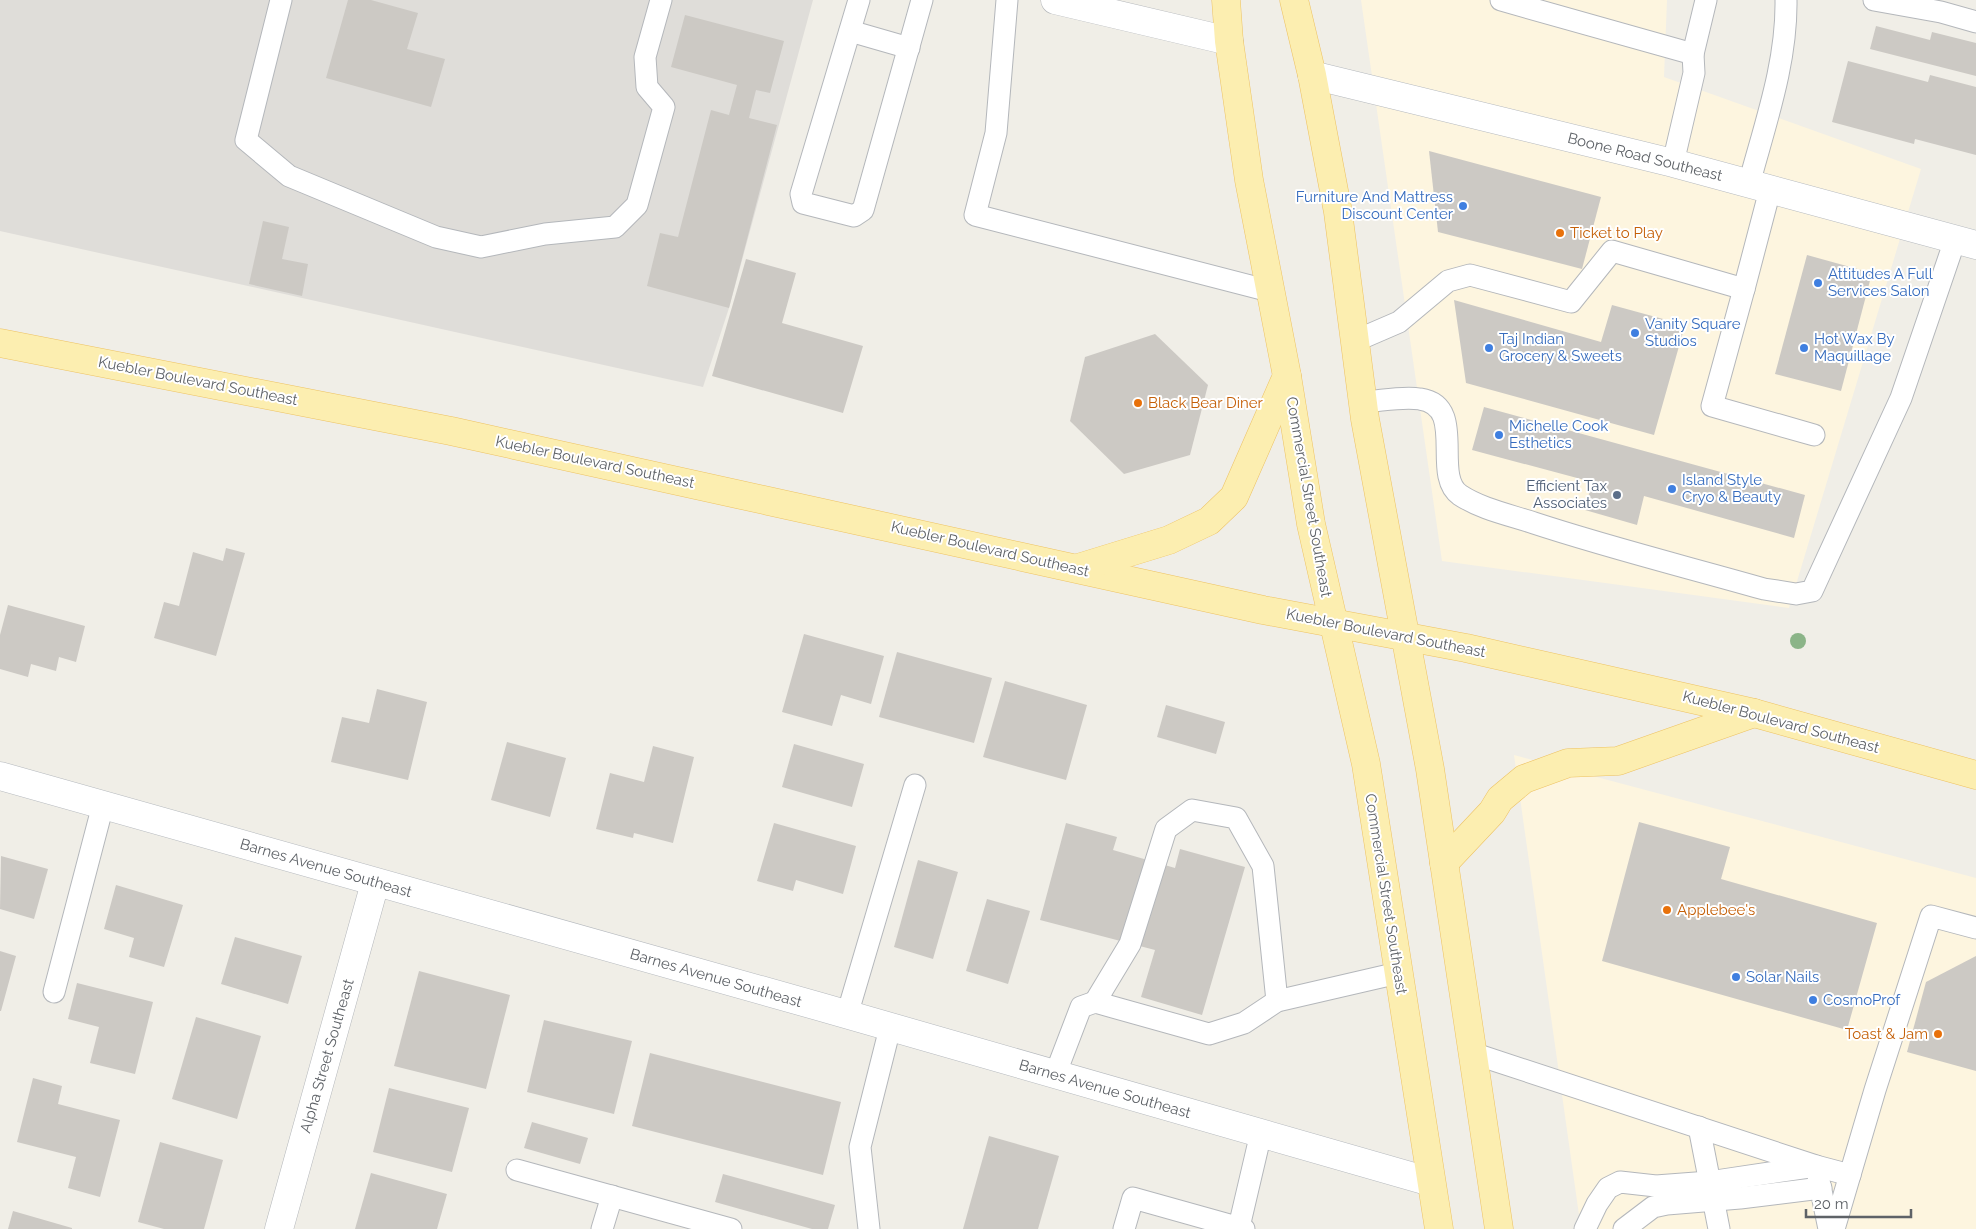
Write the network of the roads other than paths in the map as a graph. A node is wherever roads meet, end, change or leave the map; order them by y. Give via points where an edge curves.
1 (280, 0) edge
2 (661, 0) edge
3 (859, 0) edge
4 (922, 0) edge
5 (1007, 0) edge
6 (1055, 0) edge
7 (1226, 0) edge
8 (1294, 0) edge
9 (1501, 0) edge
10 (1706, 0) edge
11 (1786, 0) edge
12 (1874, 0) edge
13 (1942, 6) edge
14 (1976, 22) edge
15 (850, 31) junction
16 (1229, 41) junction
17 (908, 48) junction
18 (1693, 54) junction
19 (1312, 75) junction
20 (1673, 163) junction
21 (1759, 187) junction
22 (1966, 242) edge
23 (1744, 289) junction
24 (1270, 291) junction
25 (1355, 341) junction
26 (0, 343) edge
27 (1287, 376) junction
28 (1363, 402) junction
29 (1814, 435) dead end
30 (1076, 568) junction
31 (1332, 622) junction
32 (1404, 636) junction
33 (1754, 713) junction
34 (1976, 774) edge
35 (0, 776) edge
36 (915, 786) dead end
37 (104, 805) junction
38 (1444, 863) junction
39 (375, 883) junction
40 (1976, 928) edge
41 (1398, 972) junction
42 (54, 992) dead end
43 (1277, 1001) junction
44 (1096, 1002) junction
45 (847, 1015) junction
46 (890, 1028) junction
47 (1472, 1053) junction
48 (1055, 1075) junction
49 (1698, 1127) junction
50 (1261, 1133) junction
51 (1816, 1166) junction
52 (516, 1170) dead end
53 (1850, 1175) junction
54 (1431, 1182) junction
55 (1821, 1188) junction
56 (1711, 1191) junction
57 (612, 1196) junction
58 (1242, 1228) edge
59 (279, 1229) edge
60 (602, 1229) edge
61 (731, 1229) edge
62 (869, 1229) edge
63 (1124, 1229) edge
64 (1439, 1229) edge
65 (1499, 1229) edge
66 (1585, 1229) edge
67 (1624, 1229) edge
68 (1719, 1229) edge
69 (1829, 1229) edge
70 (1834, 1229) edge

1 - 2 lane via 246,140 289,176 436,237 481,247 545,234 615,227 637,205 664,107 647,88 644,57
3 - 15 lane
4 - 17 lane
5 - 24 lane via 996,133 974,215
6 - 16 street
7 - 16 main road, Commercial Street Southeast
8 - 19 main road
9 - 18 lane
10 - 18 lane
11 - 21 lane via 1786,25
12 - 13 lane
13 - 14 lane
15 - 17 lane
15 - 17 lane via 801,194 803,203 854,216 863,210
16 - 24 main road, Commercial Street Southeast via 1249,180
18 - 20 lane via 1694,73
19 - 20 street, Boone Road Southeast
19 - 25 main road via 1338,212
20 - 21 street, Boone Road Southeast
21 - 22 street, Boone Road Southeast
21 - 23 lane
22 - 28 lane via 1924,335 1901,398 1812,591 1796,594 1764,589 1486,507 1459,494 1452,486 1442,411 1420,399
23 - 25 lane via 1612,251 1571,302 1470,275 1448,280 1399,322
23 - 29 lane via 1712,406
24 - 27 main road, Commercial Street Southeast
25 - 28 main road
26 - 30 main road, Kuebler Boulevard Southeast via 451,431
27 - 30 main road via 1234,497 1209,521 1169,540
27 - 31 main road, Commercial Street Southeast via 1311,524
28 - 32 main road
30 - 31 main road, Kuebler Boulevard Southeast
31 - 32 main road, Kuebler Boulevard Southeast
31 - 41 main road, Commercial Street Southeast via 1366,764
32 - 33 main road, Kuebler Boulevard Southeast
32 - 38 main road via 1430,769
33 - 34 main road, Kuebler Boulevard Southeast
33 - 38 main road via 1618,761 1568,763 1524,779 1500,799 1492,812
35 - 37 street, Barnes Avenue Southeast
36 - 45 lane
37 - 39 street, Barnes Avenue Southeast
37 - 42 lane
38 - 47 main road
39 - 45 street, Barnes Avenue Southeast
39 - 59 street, Alpha Street Southeast
40 - 53 lane via 1931,916
41 - 43 lane
41 - 54 main road, Commercial Street Southeast
43 - 44 lane via 1244,1023 1209,1034
43 - 44 lane via 1263,866 1236,818 1192,810 1166,829 1130,944
44 - 48 lane via 1081,1007
45 - 46 street, Barnes Avenue Southeast
46 - 48 street, Barnes Avenue Southeast
46 - 62 lane via 860,1147
47 - 49 lane
47 - 65 main road
48 - 50 street, Barnes Avenue Southeast
49 - 51 lane
49 - 56 lane
50 - 54 street, Barnes Avenue Southeast
50 - 58 lane
51 - 53 lane
51 - 55 lane
51 - 56 lane
52 - 57 lane
53 - 70 lane
54 - 64 main road, Commercial Street Southeast
55 - 56 lane
55 - 69 lane
56 - 66 lane via 1620,1182 1608,1188
56 - 67 lane via 1653,1207
56 - 68 lane
57 - 60 lane
57 - 61 lane
58 - 63 lane via 1133,1198

